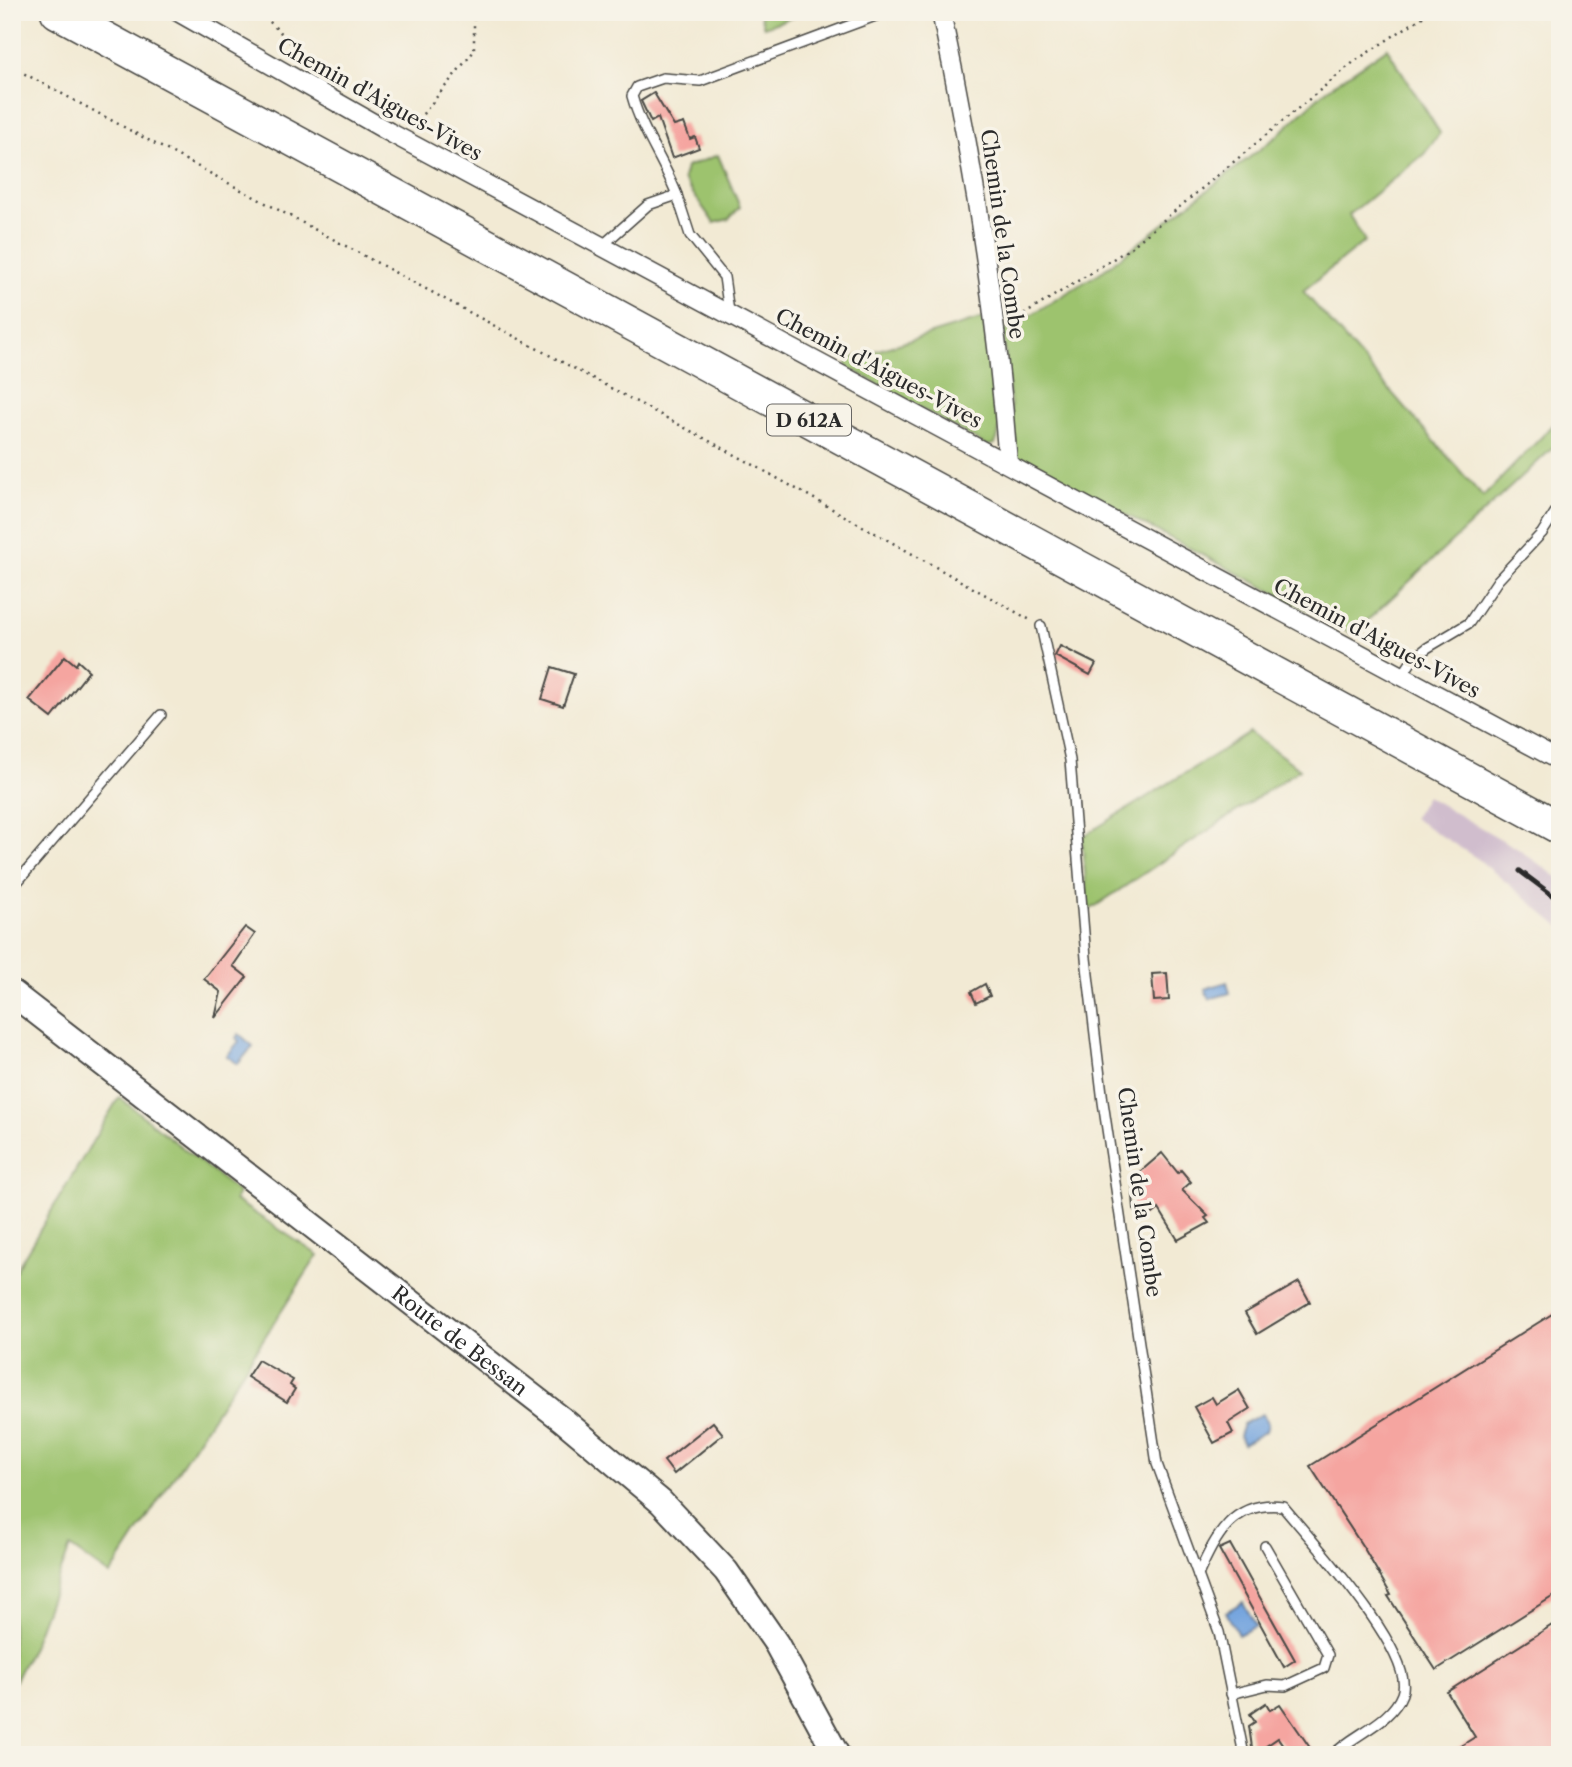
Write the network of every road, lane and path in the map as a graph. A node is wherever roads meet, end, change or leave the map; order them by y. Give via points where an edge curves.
1 (57, 12) edge
2 (178, 12) edge
3 (260, 12) edge
4 (886, 12) edge
5 (941, 12) edge
6 (1430, 12) edge
7 (474, 18) dead end
8 (12, 67) edge
9 (328, 80) dead end
10 (407, 142) junction
11 (677, 195) junction
12 (603, 245) junction
13 (729, 312) junction
14 (994, 332) junction
15 (1008, 463) junction
16 (1560, 505) edge
17 (1041, 626) joint
18 (1401, 678) junction
19 (161, 715) dead end
20 (1560, 761) edge
21 (1560, 828) edge
22 (12, 888) edge
23 (12, 993) edge
24 (1265, 1546) dead end
25 (1198, 1575) junction
26 (1231, 1694) junction
27 (837, 1755) edge
28 (1244, 1755) edge
29 (1333, 1755) edge

1 - 21 highway, D 612A
2 - 10 street, Chemin d'Aigues-Vives / D 612A
3 - 9 path
4 - 11 lane via 700,81 663,78 637,86 632,96 638,118
5 - 14 street, Chemin de la Combe via 965,126
6 - 14 path via 1355,61 1129,249
7 - 10 path via 474,51 415,122
8 - 17 path via 743,459
10 - 12 street, Chemin d'Aigues-Vives / D 612A
11 - 12 lane via 648,205
11 - 13 lane via 690,235 724,278
12 - 13 street, Chemin d'Aigues-Vives / D 612A
13 - 15 street, Chemin d'Aigues-Vives / D 612A
14 - 15 street, Chemin de la Combe
15 - 18 street, Chemin d'Aigues-Vives / D 612A
16 - 18 lane via 1542,533 1497,580 1469,623 1413,659
17 - 25 lane, Chemin de la Combe via 1070,760 1103,1102 1157,1464
18 - 20 street, Chemin d'Aigues-Vives / D 612A
19 - 22 lane
23 - 27 street, Route de Bessan via 563,1420 661,1502 726,1571 776,1643
24 - 26 lane via 1328,1655 1324,1668 1298,1682
25 - 26 lane, Chemin de la Combe via 1219,1632
25 - 29 lane via 1217,1534 1238,1516 1264,1504 1283,1506 1378,1622 1402,1670 1402,1694 1382,1719
26 - 28 lane, Chemin de la Combe

